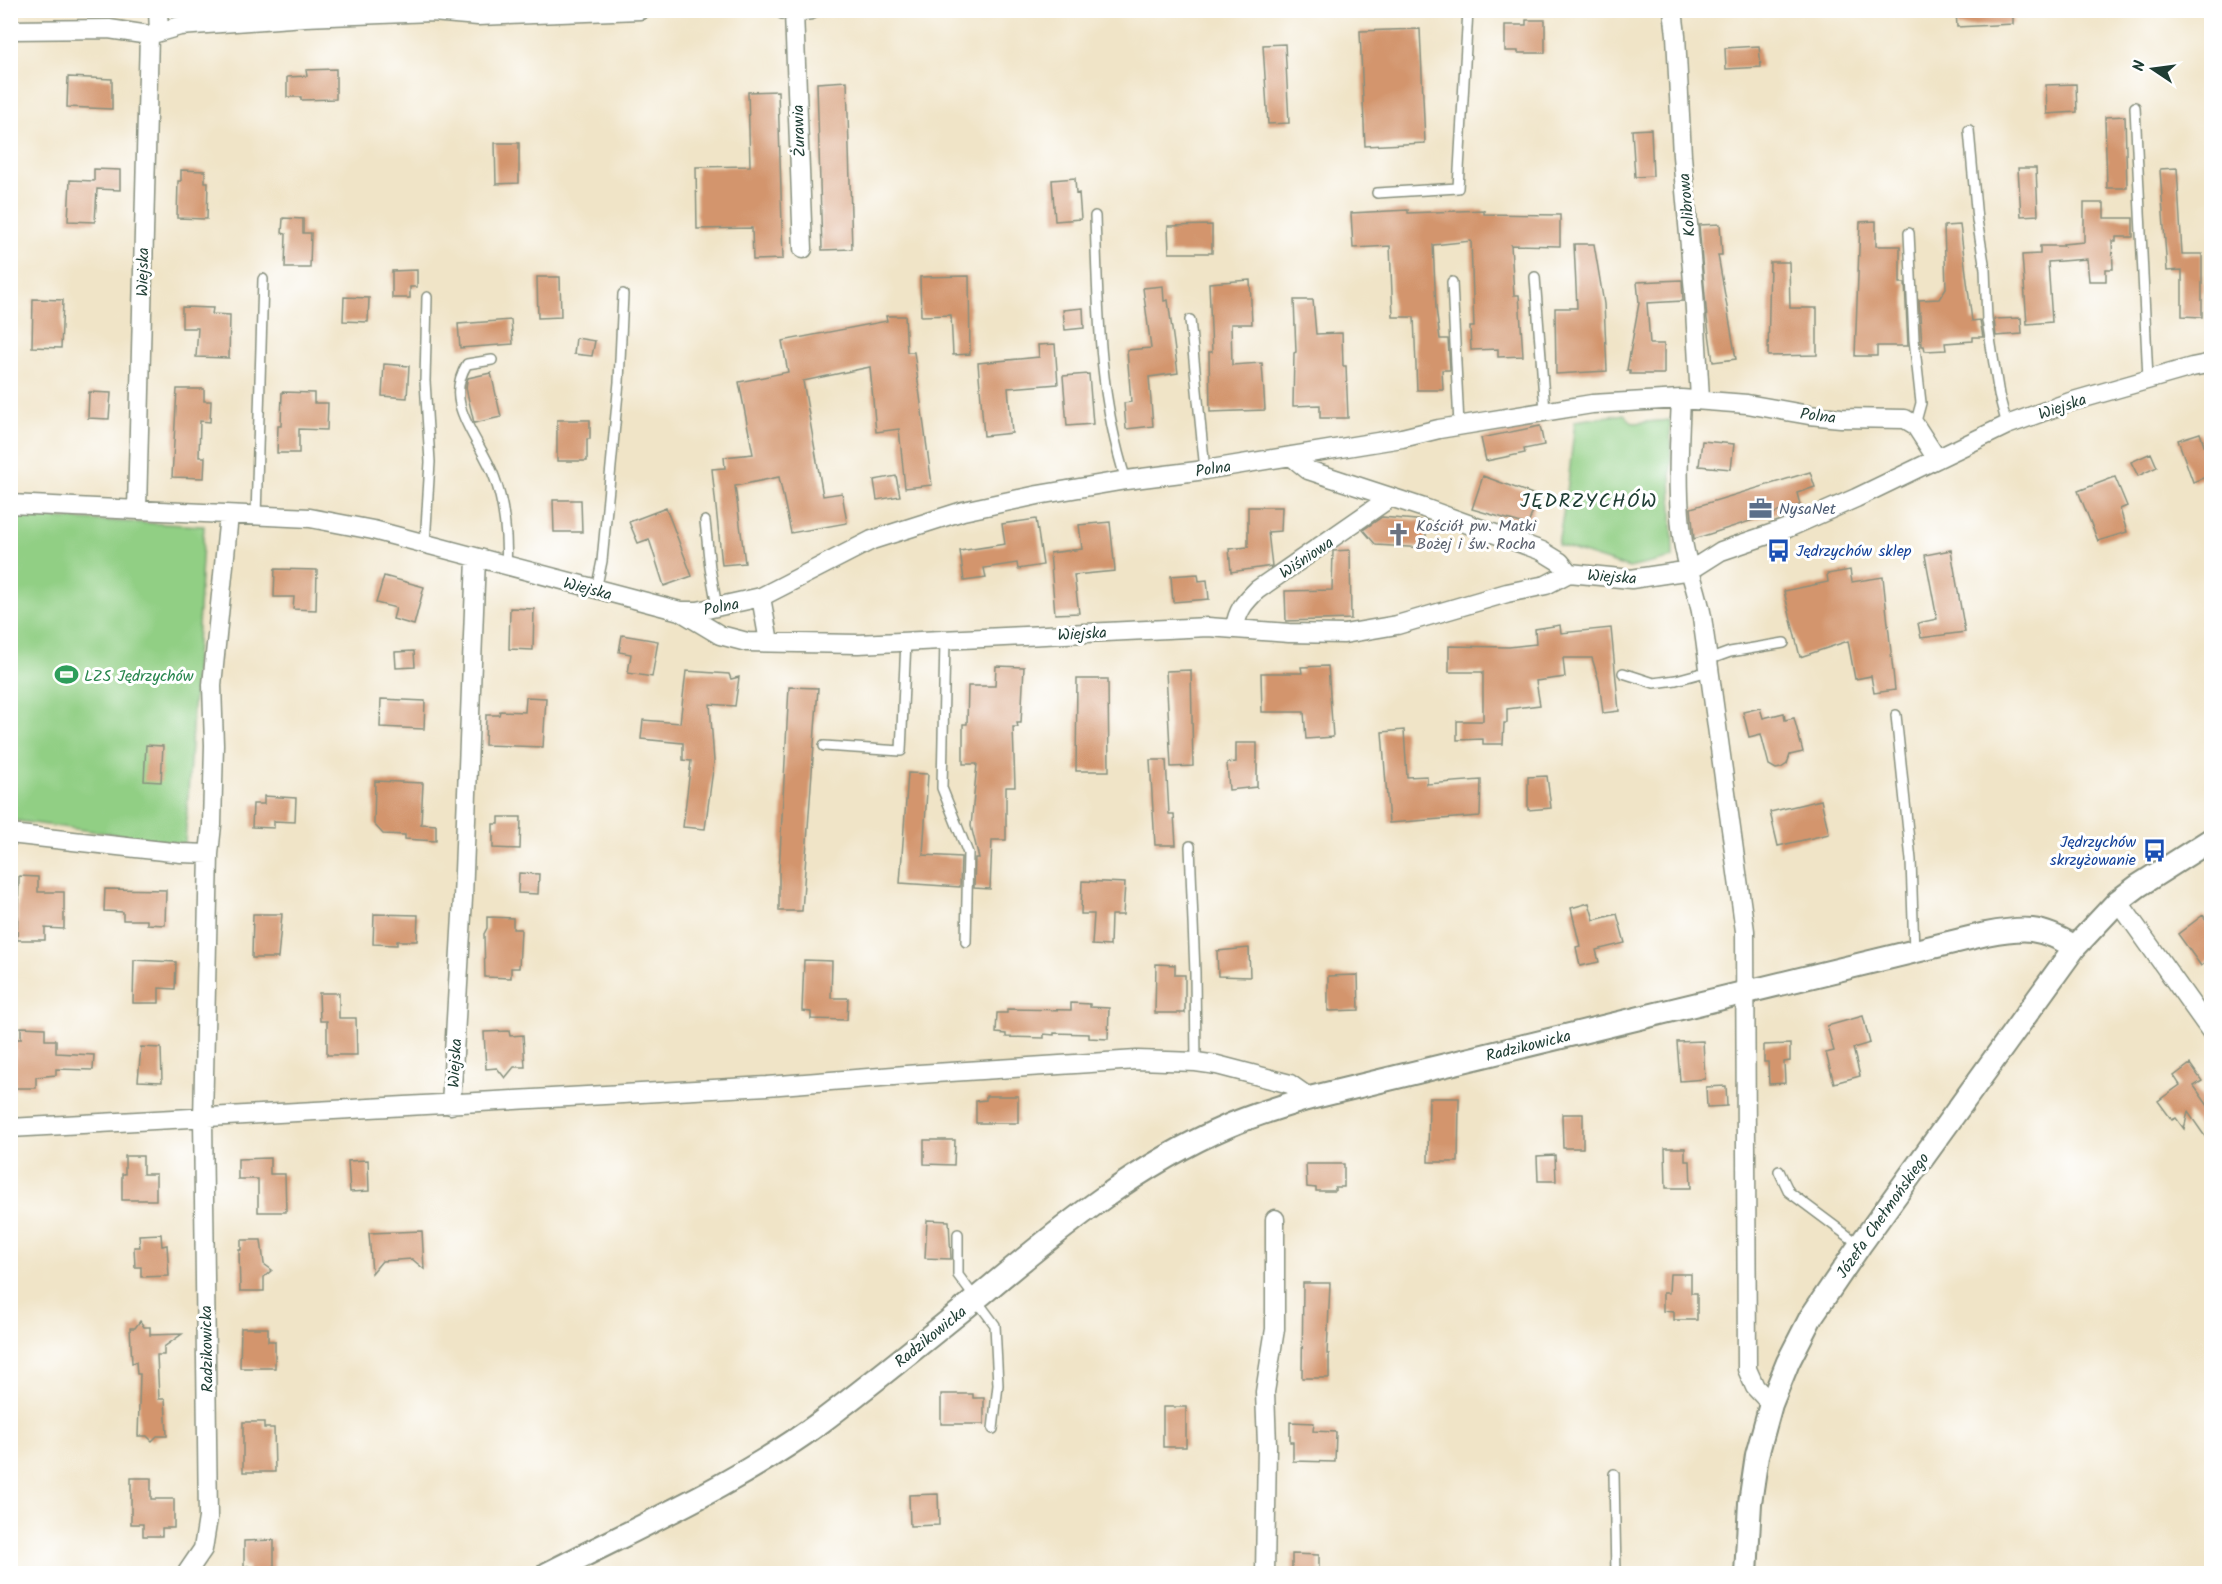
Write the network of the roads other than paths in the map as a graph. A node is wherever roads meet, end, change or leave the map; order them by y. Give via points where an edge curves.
1 (158, 10) edge
2 (640, 10) edge
3 (1468, 10) edge
4 (1673, 10) edge
5 (432, 11) edge
6 (797, 11) edge
7 (10, 30) edge
8 (154, 34) junction
9 (2134, 107) dead end
10 (1969, 130) dead end
11 (1377, 193) dead end
12 (1095, 216) dead end
13 (1909, 233) dead end
14 (803, 249) dead end
15 (1535, 277) dead end
16 (263, 279) dead end
17 (1452, 282) dead end
18 (622, 294) dead end
19 (427, 297) dead end
20 (1190, 320) dead end
21 (492, 360) dead end
22 (2211, 363) edge
23 (2148, 380) junction
24 (1681, 399) junction
25 (1700, 399) junction
26 (1545, 411) junction
27 (1459, 425) junction
28 (1915, 425) junction
29 (2007, 425) junction
30 (1291, 456) junction
31 (1936, 459) junction
32 (1205, 470) junction
33 (1126, 480) junction
34 (1391, 497) junction
35 (10, 504) edge
36 (137, 509) junction
37 (229, 515) junction
38 (256, 517) junction
39 (705, 521) dead end
40 (425, 544) junction
41 (476, 558) junction
42 (506, 566) junction
43 (1691, 570) junction
44 (1569, 573) junction
45 (596, 590) junction
46 (761, 597) junction
47 (717, 607) junction
48 (680, 611) junction
49 (1235, 628) junction
50 (945, 639) junction
51 (906, 641) junction
52 (769, 642) junction
53 (1784, 643) dead end
54 (1709, 665) junction
55 (1623, 673) dead end
56 (1896, 715) dead end
57 (824, 746) dead end
58 (10, 834) edge
59 (2211, 840) edge
60 (1190, 846) dead end
61 (209, 854) junction
62 (2118, 901) junction
63 (966, 942) dead end
64 (2075, 947) junction
65 (1914, 952) junction
66 (1746, 992) junction
67 (2211, 1033) edge
68 (1196, 1062) junction
69 (1310, 1098) junction
70 (451, 1105) junction
71 (204, 1119) junction
72 (10, 1128) edge
73 (1779, 1171) dead end
74 (1275, 1219) dead end
75 (958, 1234) dead end
76 (1860, 1245) junction
77 (976, 1299) junction
78 (1771, 1404) junction
79 (993, 1429) dead end
80 (1614, 1474) dead end
81 (186, 1574) edge
82 (547, 1574) edge
83 (1265, 1574) edge
84 (1616, 1574) edge
85 (1746, 1574) edge

1 - 8 street
2 - 5 street via 478,16
3 - 11 lane via 1458,188
4 - 25 street, Kolibrowa
5 - 8 street via 180,26
6 - 14 street, Żurawia
7 - 8 street via 109,29
8 - 36 street, Wiejska
9 - 23 lane
10 - 29 lane via 1987,320
12 - 33 lane via 1104,380
13 - 28 lane via 1921,403
15 - 26 lane
16 - 38 lane
17 - 27 lane
18 - 45 lane via 618,394
19 - 40 lane via 425,381 430,462
20 - 32 lane
21 - 42 lane via 467,364 459,376 458,393 462,414 495,479 507,539
22 - 23 street, Wiejska
23 - 29 street, Wiejska
24 - 25 street, Polna
24 - 26 street, Polna
24 - 43 street via 1681,508 1683,542
25 - 28 street, Polna via 1809,415 1905,419
26 - 27 street, Polna
27 - 30 street, Polna
28 - 31 street
29 - 31 street, Wiejska
30 - 32 street, Polna
30 - 34 street via 1308,470
31 - 43 street, Wiejska via 1788,528 1722,551
32 - 33 street, Polna
33 - 46 street, Polna via 963,511 903,530 872,540
34 - 44 street via 1542,551
34 - 49 street, Wiśniowa via 1257,590 1242,604
35 - 36 street, Wiejska
36 - 37 street, Wiejska
37 - 38 street, Wiejska
37 - 61 street via 212,686 214,745
38 - 40 street, Wiejska via 310,518
39 - 47 lane
40 - 41 street, Wiejska
41 - 42 street, Wiejska
41 - 70 street, Wiejska
42 - 45 street, Wiejska
43 - 44 street, Wiejska via 1631,579
43 - 54 street
44 - 49 street, Wiejska via 1546,585 1397,625 1344,634
45 - 48 street, Wiejska
46 - 47 street, Polna
46 - 52 street, Polna
47 - 48 street, Polna
48 - 52 street, Wiejska via 720,635 747,642
49 - 50 street, Wiejska
50 - 51 street, Wiejska
50 - 63 lane via 942,788 968,853
51 - 52 street, Wiejska
51 - 57 lane via 901,751
53 - 54 lane via 1730,652
54 - 55 lane via 1676,680 1654,683
54 - 66 street via 1745,931
56 - 65 lane via 1911,860
58 - 61 street
59 - 62 street, Józefa Chełmońskiego
60 - 68 lane
61 - 71 street
62 - 64 street, Józefa Chełmońskiego
62 - 67 street
64 - 65 street, Radzikowicka via 2049,933 2015,929
64 - 76 street, Józefa Chełmońskiego
65 - 66 street, Radzikowicka
66 - 69 street, Radzikowicka
66 - 78 street via 1747,1369 1755,1387
68 - 69 street via 1271,1077
68 - 70 street via 1137,1060
69 - 77 street, Radzikowicka via 1227,1126 1153,1165 1086,1210
70 - 71 street, Wiejska
71 - 72 street, Wiejska
71 - 81 street, Radzikowicka via 208,1518 202,1549
73 - 76 lane via 1789,1192
74 - 83 street via 1275,1329 1265,1392
75 - 77 lane via 958,1275
76 - 78 street, Józefa Chełmońskiego via 1800,1336
77 - 79 lane via 994,1325 998,1385
77 - 82 street, Radzikowicka via 777,1453 736,1478
78 - 85 street, Józefa Chełmońskiego via 1757,1455
80 - 84 lane

